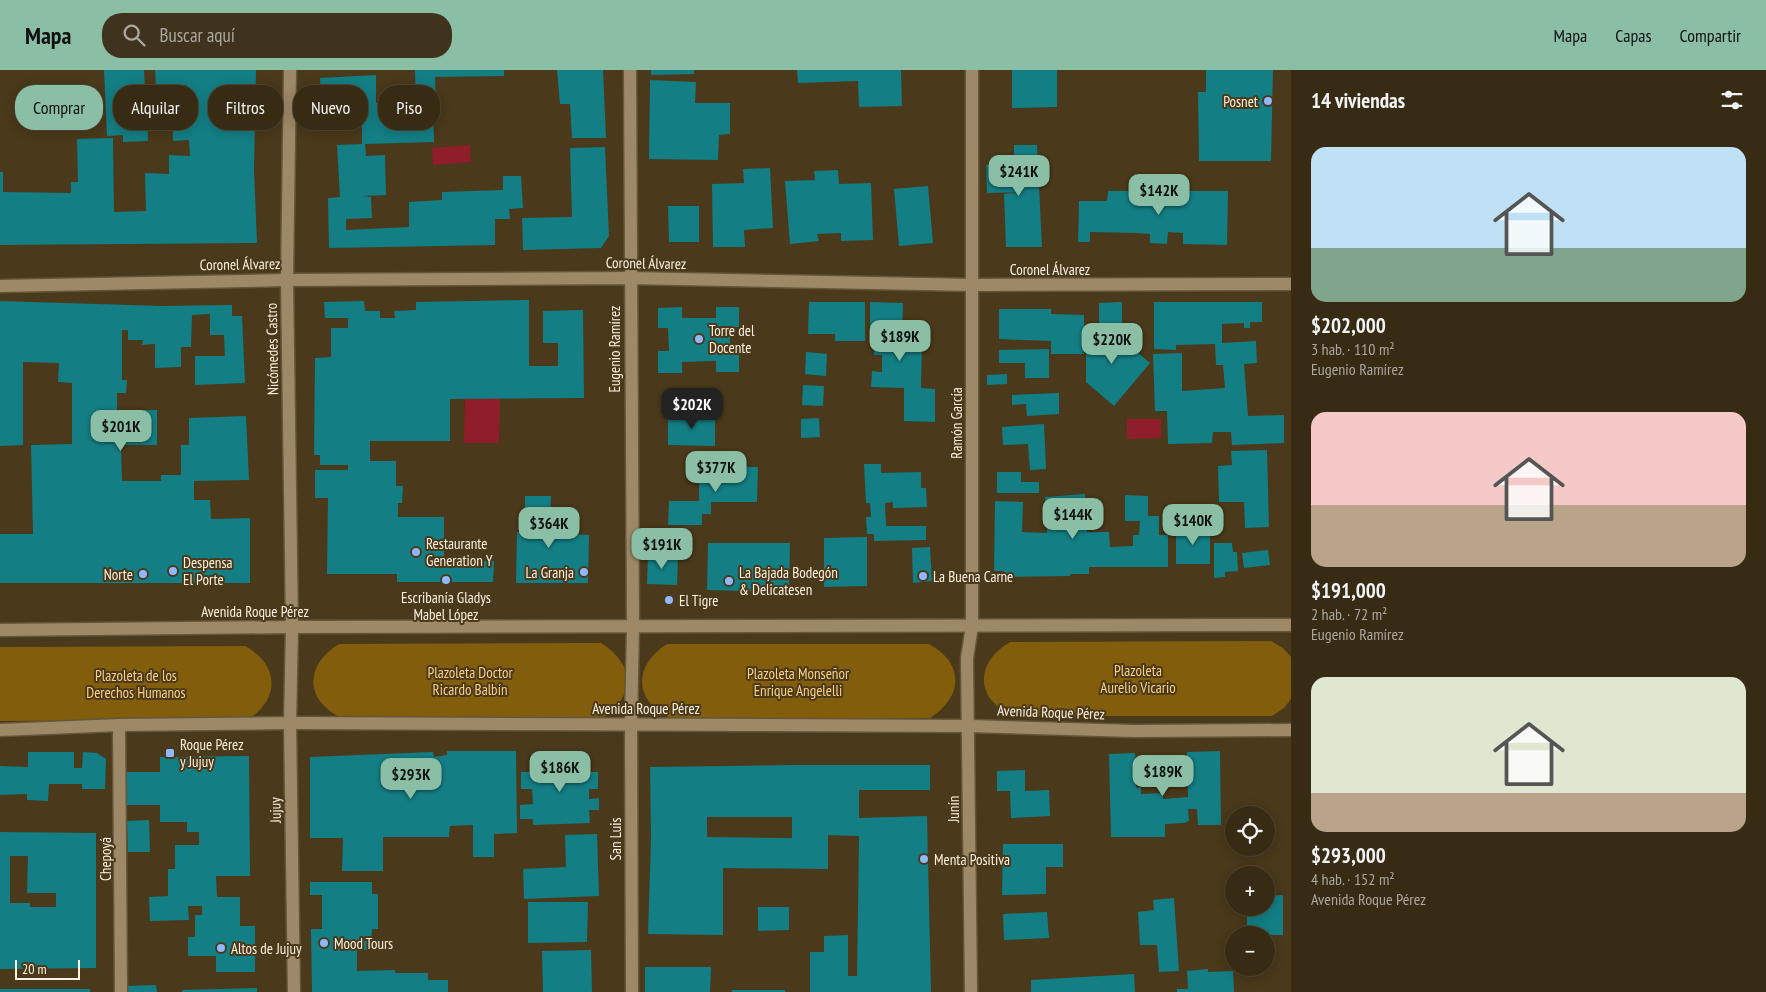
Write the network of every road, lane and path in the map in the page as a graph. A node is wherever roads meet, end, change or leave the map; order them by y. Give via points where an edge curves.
1 (290, 70) edge
2 (630, 70) edge
3 (972, 70) edge
4 (630, 278) junction
5 (287, 280) junction
6 (1291, 284) edge
7 (972, 285) junction
8 (0, 286) edge
9 (1291, 625) edge
10 (972, 626) junction
11 (292, 627) junction
12 (633, 627) junction
13 (0, 630) edge
14 (290, 723) junction
15 (631, 724) junction
16 (119, 726) junction
17 (969, 726) junction
18 (0, 730) edge
19 (1291, 730) edge
20 (121, 992) edge
21 (294, 992) edge
22 (632, 992) edge
23 (971, 992) edge

1 - 5 street, Nicómedes Castro
2 - 4 street, Eugenio Ramírez
3 - 7 street, Ramón García
4 - 5 street, Coronel Álvarez
4 - 7 street, Coronel Álvarez
4 - 12 street, Eugenio Ramírez
5 - 8 street, Coronel Álvarez
5 - 11 street, Nicómedes Castro
6 - 7 street, Coronel Álvarez
7 - 10 street, Ramón García
9 - 10 street, Avenida Roque Pérez
10 - 12 street, Avenida Roque Pérez
10 - 17 street, Junín via 967,658
11 - 12 street, Avenida Roque Pérez
11 - 13 street, Avenida Roque Pérez
11 - 14 street, Jujuy
12 - 15 street, San Luis
14 - 15 street, Avenida Roque Pérez
14 - 16 street, Avenida Roque Pérez
14 - 21 street, Jujuy
15 - 17 street, Avenida Roque Pérez
15 - 22 street, San Luis
16 - 18 street, Avenida Roque Pérez
16 - 20 street, Chepoyá
17 - 19 street, Avenida Roque Pérez via 1135,731
17 - 23 street, Junín

